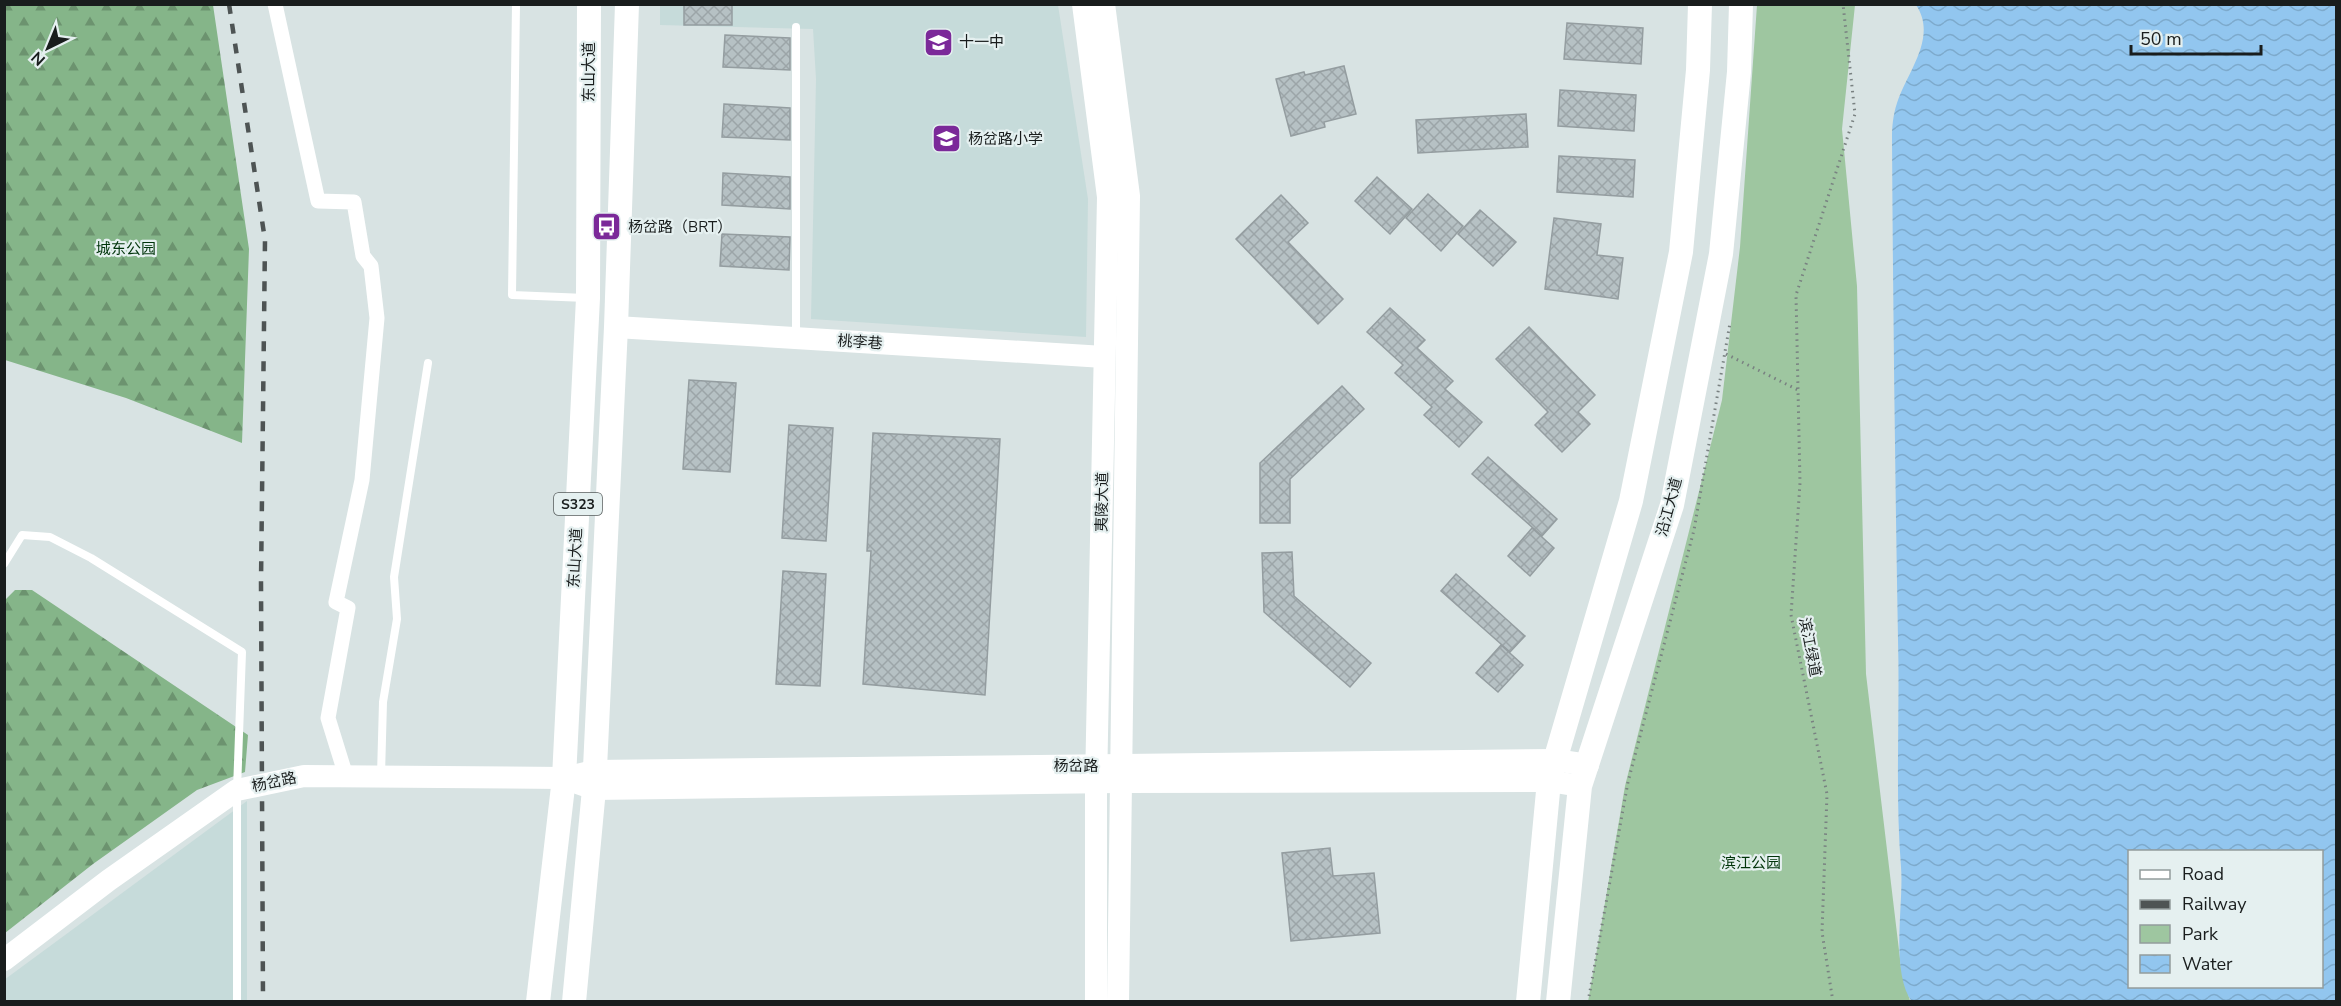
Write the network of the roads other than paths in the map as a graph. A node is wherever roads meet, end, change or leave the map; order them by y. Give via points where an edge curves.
1 (275, 4) edge
2 (516, 4) edge
3 (589, 4) edge
4 (627, 4) edge
5 (1083, 4) edge
6 (1104, 4) edge
7 (1700, 4) edge
8 (1741, 4) edge
9 (796, 27) dead end
10 (588, 298) junction
11 (616, 327) junction
12 (796, 338) junction
13 (1104, 357) junction
14 (428, 363) dead end
15 (4, 564) edge
16 (1552, 771) junction
17 (1108, 774) junction
18 (346, 776) junction
19 (381, 776) junction
20 (1584, 776) junction
21 (564, 778) junction
22 (594, 780) junction
23 (237, 790) junction
24 (4, 960) edge
25 (237, 1002) edge
26 (538, 1002) edge
27 (574, 1002) edge
28 (1096, 1002) edge
29 (1118, 1002) edge
30 (1528, 1002) edge
31 (1558, 1002) edge

1 - 18 street via 318,201 354,202 363,256 371,266 377,318 362,480 336,602 348,608 328,718
2 - 10 lane via 512,296
3 - 10 main road, 东山大道 / S323
4 - 11 main road, 东山大道
5 - 13 main road, 夷陵大道 via 1108,197
6 - 17 main road, 夷陵大道 via 1128,196
7 - 16 main road via 1698,70 1681,252 1631,501
8 - 20 main road, 沿江大道 via 1739,72 1721,254 1672,505
9 - 12 lane
10 - 21 main road, 东山大道 / S323
11 - 12 main road, 桃李巷
11 - 22 main road, 东山大道
12 - 13 main road, 桃李巷
13 - 17 main road, 夷陵大道
14 - 19 lane via 394,577 397,619 383,702
15 - 23 lane via 22,535 50,537 242,652
16 - 17 main road, 杨岔路
16 - 20 main road, 杨岔路
16 - 30 main road
17 - 22 main road, 杨岔路
17 - 28 main road, 夷陵大道
17 - 29 main road, 夷陵大道
18 - 19 main road, 杨岔路
18 - 23 main road, 杨岔路 via 304,776
19 - 21 main road, 杨岔路
20 - 31 main road, 沿江大道
21 - 22 main road, 杨岔路
21 - 26 main road, 东山大道 / S323
22 - 27 main road, 东山大道
23 - 24 main road, 杨岔路
23 - 25 lane

